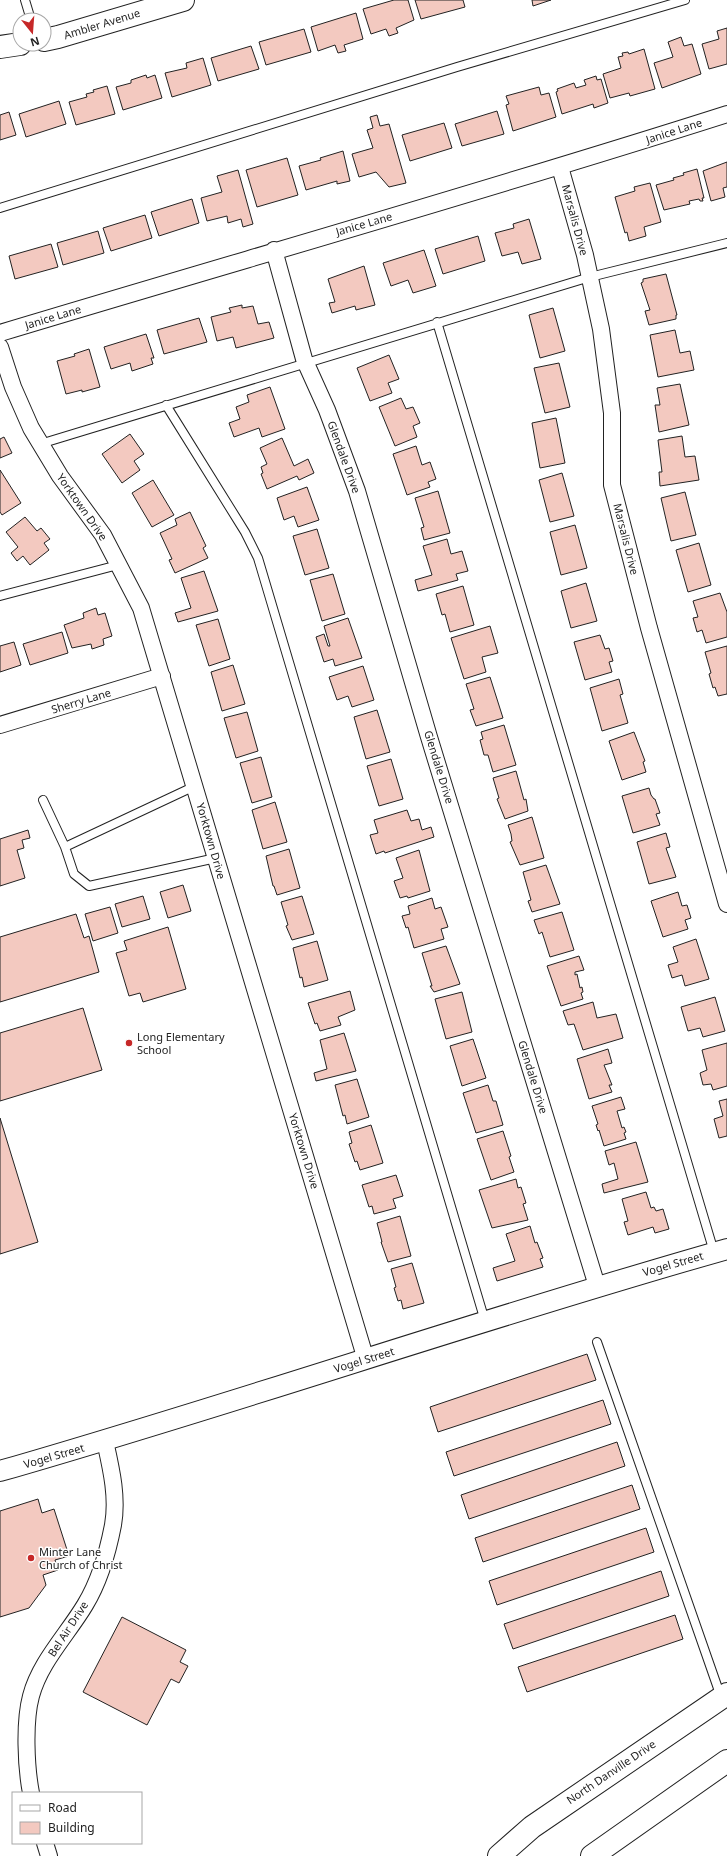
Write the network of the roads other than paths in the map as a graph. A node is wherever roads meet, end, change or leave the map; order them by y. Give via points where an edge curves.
1 (25, 0) edge
2 (183, 0) edge
3 (685, 0) edge
4 (150, 5) edge
5 (29, 12) edge
6 (52, 38) edge
7 (12, 46) edge
8 (0, 48) edge
9 (727, 114) edge
10 (560, 167) junction
11 (0, 208) edge
12 (727, 243) edge
13 (274, 250) junction
14 (590, 277) junction
15 (437, 322) junction
16 (0, 333) edge
17 (0, 347) edge
18 (306, 362) junction
19 (166, 405) junction
20 (40, 444) junction
21 (118, 564) junction
22 (0, 596) edge
23 (162, 676) junction
24 (0, 726) edge
25 (195, 786) junction
26 (43, 800) dead end
27 (65, 847) junction
28 (216, 858) junction
29 (727, 904) edge
30 (721, 1251) edge
31 (597, 1286) junction
32 (486, 1322) junction
33 (597, 1342) dead end
34 (366, 1360) junction
35 (105, 1441) junction
36 (0, 1471) edge
37 (724, 1696) edge
38 (727, 1761) edge
39 (32, 1792) edge
40 (45, 1844) edge
41 (49, 1856) edge
42 (499, 1856) edge
43 (592, 1856) edge

1 - 5 lane
2 - 4 main road, Ambler Avenue
3 - 11 lane
4 - 6 main road, Ambler Avenue
7 - 8 main road
9 - 10 street, Janice Lane
10 - 13 street, Janice Lane
10 - 14 street, Marsalis Drive
12 - 14 lane
13 - 16 street, Janice Lane
13 - 18 street, Glendale Drive
14 - 15 lane
14 - 29 street, Marsalis Drive via 601,329 612,413 612,485 649,628
15 - 18 lane
15 - 30 lane
17 - 20 street, Yorktown Drive via 13,387 30,428
18 - 19 lane
18 - 31 street, Glendale Drive via 357,491
19 - 20 lane
19 - 32 lane via 245,532 258,558
20 - 21 street, Yorktown Drive via 103,535
21 - 22 lane
21 - 23 street, Yorktown Drive via 141,608
23 - 24 street, Sherry Lane
23 - 25 street, Yorktown Drive
25 - 27 lane
25 - 28 street, Yorktown Drive
26 - 27 lane
27 - 28 lane via 74,874 89,886
28 - 34 street, Yorktown Drive
30 - 31 street, Vogel Street
31 - 32 street, Vogel Street
32 - 34 street, Vogel Street
33 - 37 lane
34 - 35 street, Vogel Street
35 - 36 street, Vogel Street
35 - 39 street, Bel Air Drive via 114,1486 114,1524 101,1568 86,1604 42,1669 31,1696 27,1732 28,1778
37 - 42 main road, North Danville Drive via 532,1827
38 - 43 main road
40 - 41 street

